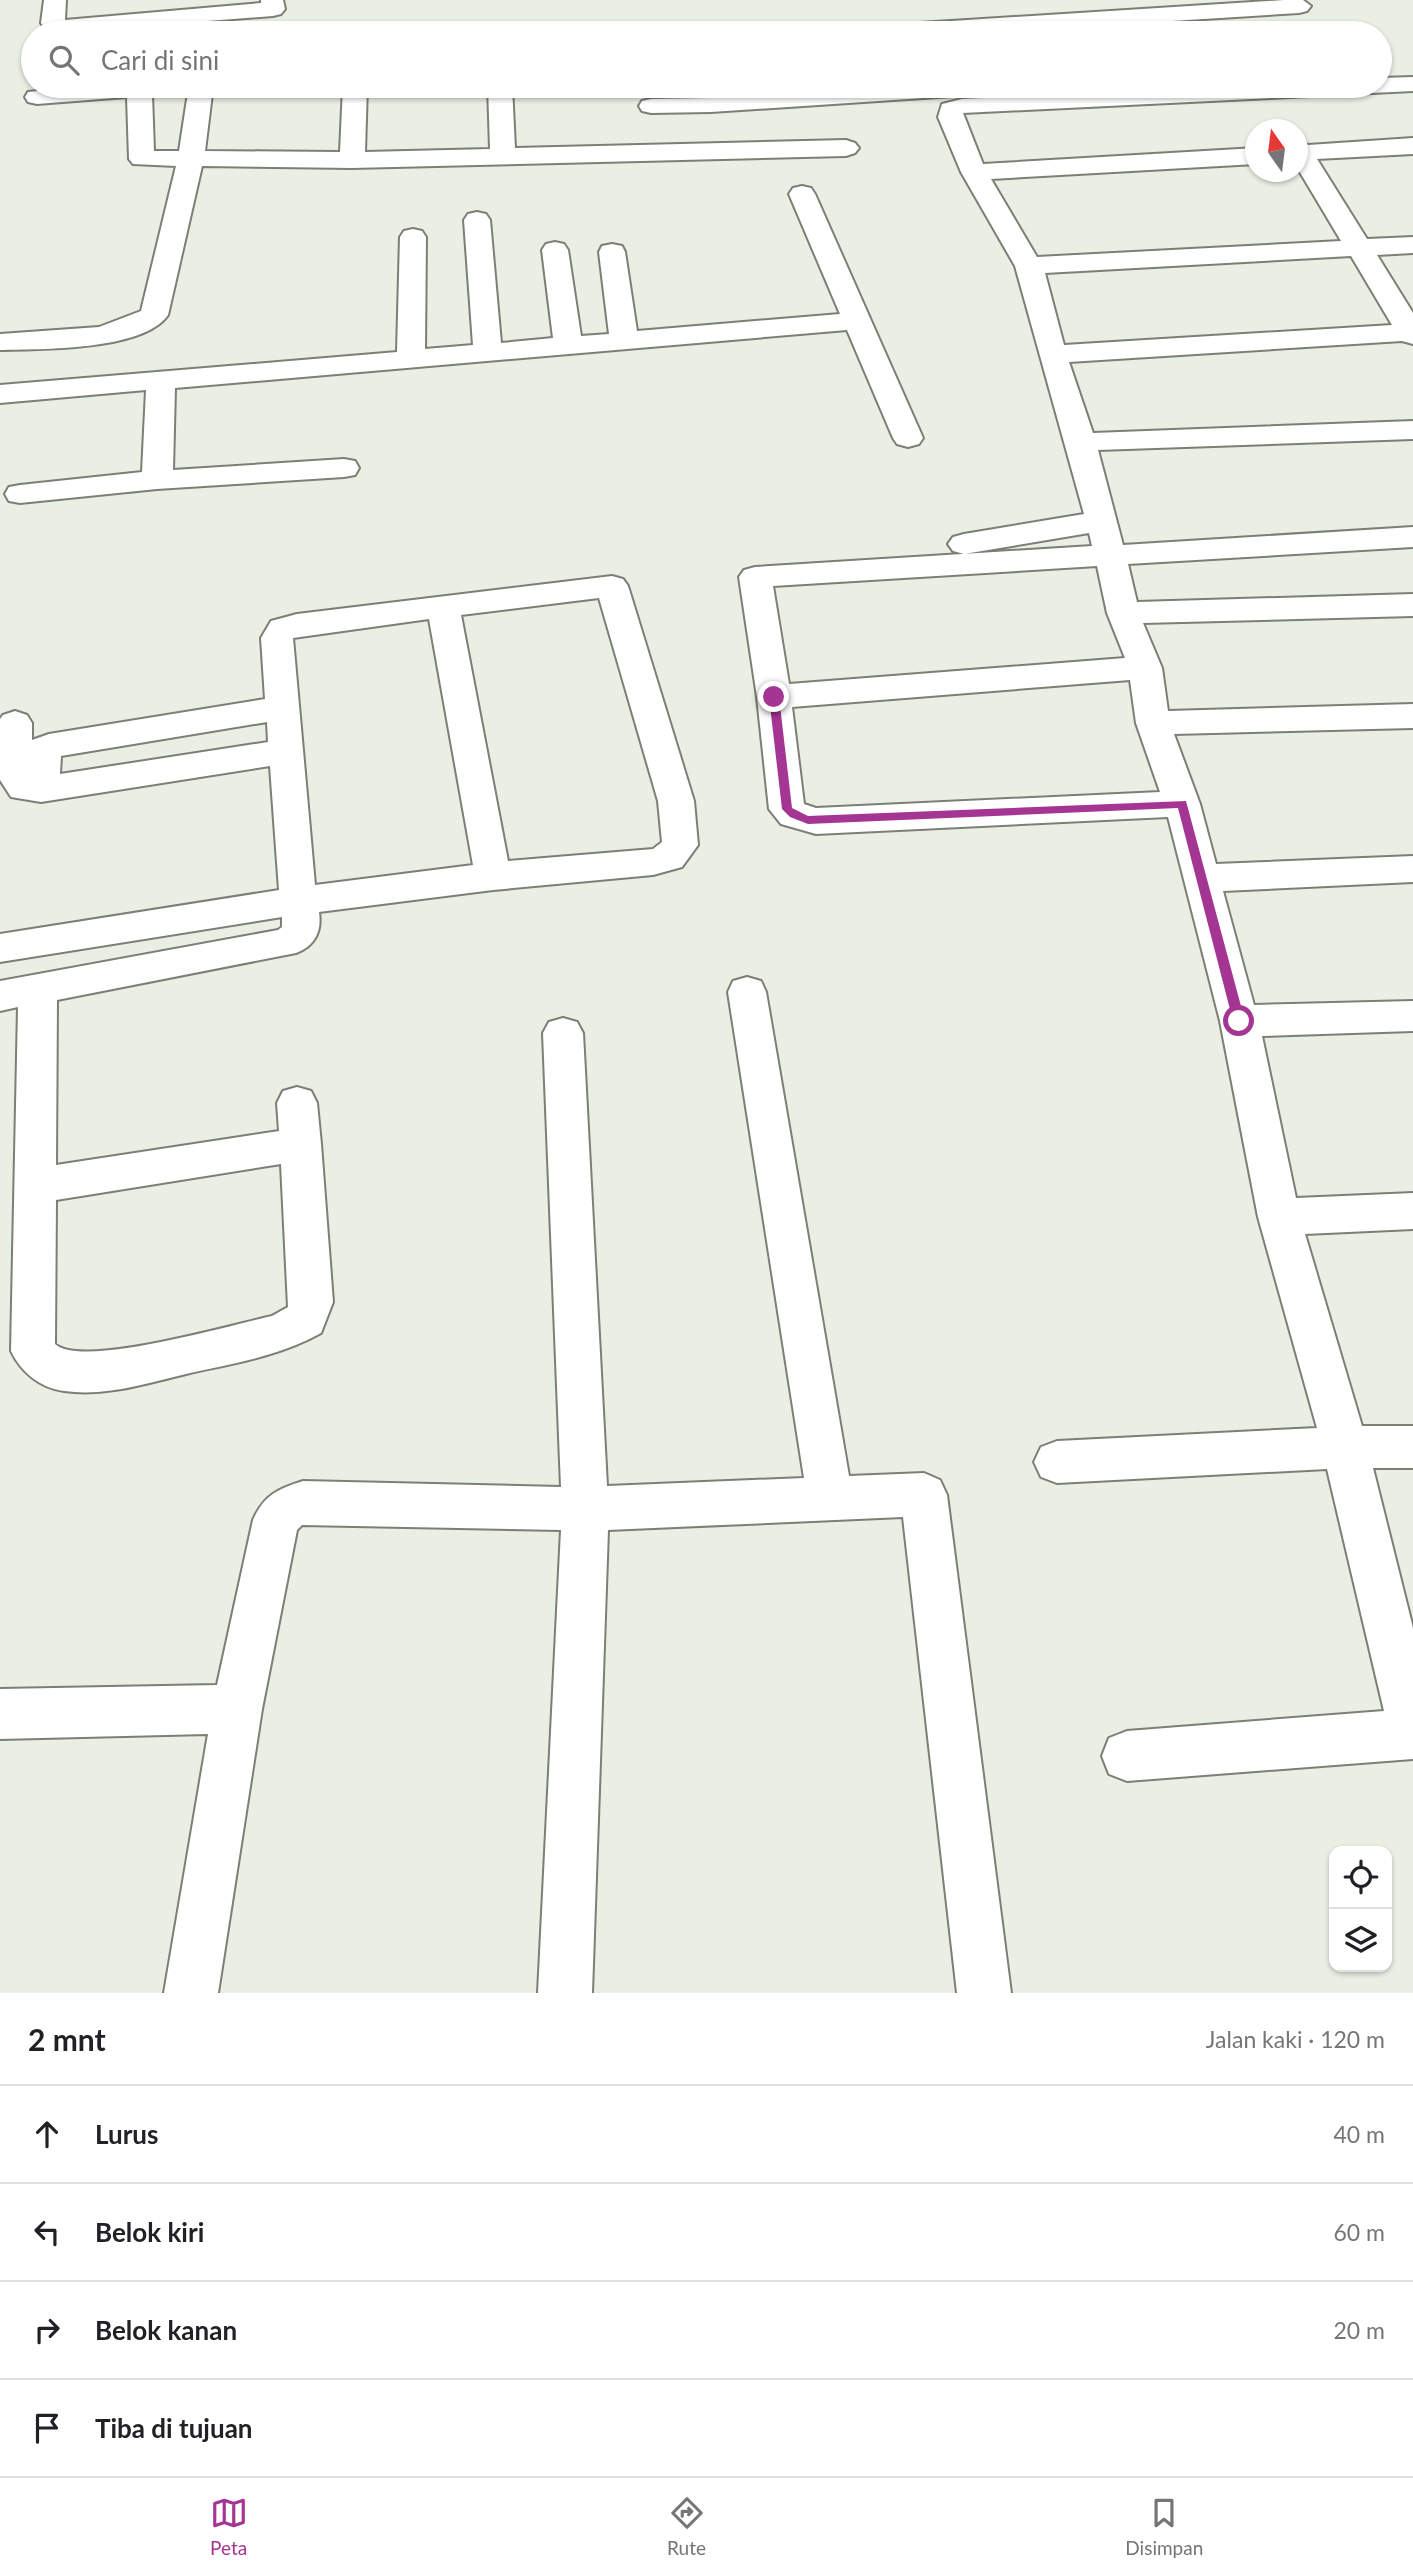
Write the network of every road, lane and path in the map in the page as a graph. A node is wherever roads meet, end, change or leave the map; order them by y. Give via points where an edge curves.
1 (55, 0) edge
2 (272, 0) edge
3 (1302, 10) edge
4 (53, 21) edge
5 (136, 21) edge
6 (1128, 21) edge
7 (1413, 84) edge
8 (1392, 85) edge
9 (139, 98) edge
10 (199, 98) edge
11 (355, 98) edge
12 (501, 98) edge
13 (649, 98) edge
14 (663, 98) edge
15 (820, 98) edge
16 (1152, 98) edge
17 (1272, 98) edge
18 (1282, 117) dead end
19 (1413, 146) edge
20 (846, 148) dead end
21 (1308, 151) edge
22 (659, 153) junction
23 (503, 156) junction
24 (1245, 157) edge
25 (191, 158) junction
26 (352, 160) junction
27 (1308, 168) edge
28 (974, 172) junction
29 (802, 194) dead end
30 (477, 220) dead end
31 (413, 237) dead end
32 (1413, 245) edge
33 (1357, 248) junction
34 (555, 250) dead end
35 (612, 252) dead end
36 (1029, 266) junction
37 (856, 321) junction
38 (1412, 333) edge
39 (624, 341) junction
40 (0, 342) edge
41 (568, 347) junction
42 (488, 353) junction
43 (1052, 354) junction
44 (411, 360) junction
45 (161, 380) junction
46 (0, 394) edge
47 (1413, 430) edge
48 (908, 438) dead end
49 (1082, 442) junction
50 (344, 468) dead end
51 (157, 480) junction
52 (20, 494) dead end
53 (1102, 522) junction
54 (1413, 537) edge
55 (1111, 557) junction
56 (755, 577) junction
57 (1413, 605) edge
58 (443, 606) junction
59 (1123, 613) junction
60 (1145, 668) junction
61 (774, 697) junction
62 (282, 708) junction
63 (1413, 716) edge
64 (15, 723) dead end
65 (1153, 723) junction
66 (286, 751) junction
67 (41, 789) junction
68 (1182, 804) junction
69 (1413, 869) edge
70 (493, 876) junction
71 (1202, 878) junction
72 (298, 901) junction
73 (0, 948) edge
74 (747, 992) dead end
75 (19, 993) edge
76 (1413, 1016) edge
77 (1239, 1021) junction
78 (563, 1033) dead end
79 (297, 1103) dead end
80 (301, 1144) junction
81 (35, 1186) junction
82 (1413, 1211) edge
83 (1279, 1217) junction
84 (1345, 1447) junction
85 (1413, 1447) edge
86 (1057, 1462) dead end
87 (830, 1499) junction
88 (585, 1509) junction
89 (237, 1709) junction
90 (0, 1714) edge
91 (1413, 1728) edge
92 (1413, 1734) edge
93 (1127, 1756) dead end
94 (191, 1993) edge
95 (565, 1993) edge
96 (984, 1993) edge

1 - 4 street
2 - 5 street via 273,9
3 - 6 street
7 - 8 street
9 - 25 street via 142,159
10 - 25 street
11 - 26 street
12 - 23 street
13 - 22 street
14 - 15 street via 711,105
16 - 28 street via 951,110
17 - 18 street
19 - 21 street
20 - 22 street
22 - 23 street
23 - 26 street
24 - 28 street
25 - 26 street
25 - 40 street via 154,315 138,326 107,335
27 - 33 street
28 - 36 street
29 - 37 street
30 - 42 street
31 - 44 street
32 - 33 street
33 - 36 street
33 - 38 street
34 - 41 street
35 - 39 street
36 - 43 street
37 - 39 street
37 - 48 street
38 - 43 street
39 - 41 street
41 - 42 street
42 - 44 street
43 - 49 street
44 - 45 street
45 - 46 street
45 - 51 street
47 - 49 street
49 - 53 street
50 - 51 street
51 - 52 street
53 - 55 street
53 - 56 street
54 - 55 street
55 - 56 street
55 - 59 street
56 - 61 street
57 - 59 street
58 - 62 street via 283,629 277,638
58 - 70 street
58 - 70 street via 612,586 676,801 680,845 669,858
59 - 60 street
60 - 61 street
60 - 65 street
61 - 68 street via 787,809 808,820
62 - 66 street
62 - 67 street via 49,746 44,749
63 - 65 street
64 - 67 street via 15,776 23,788
65 - 68 street
66 - 67 street
66 - 72 street
68 - 71 street
69 - 71 street
70 - 72 street
71 - 77 street
72 - 73 street
72 - 75 street via 303,927 292,940
74 - 87 street
75 - 81 street
76 - 77 street
77 - 83 street
78 - 88 street
79 - 80 street
80 - 81 street
80 - 81 street via 312,1302 306,1319 281,1333 108,1372 62,1371 33,1351
82 - 83 street
83 - 84 street
84 - 85 street
84 - 86 street
84 - 91 street
87 - 88 street
87 - 96 street via 924,1495
88 - 89 street via 303,1503 287,1508 275,1520
88 - 95 street
89 - 90 street
89 - 94 street
92 - 93 street

